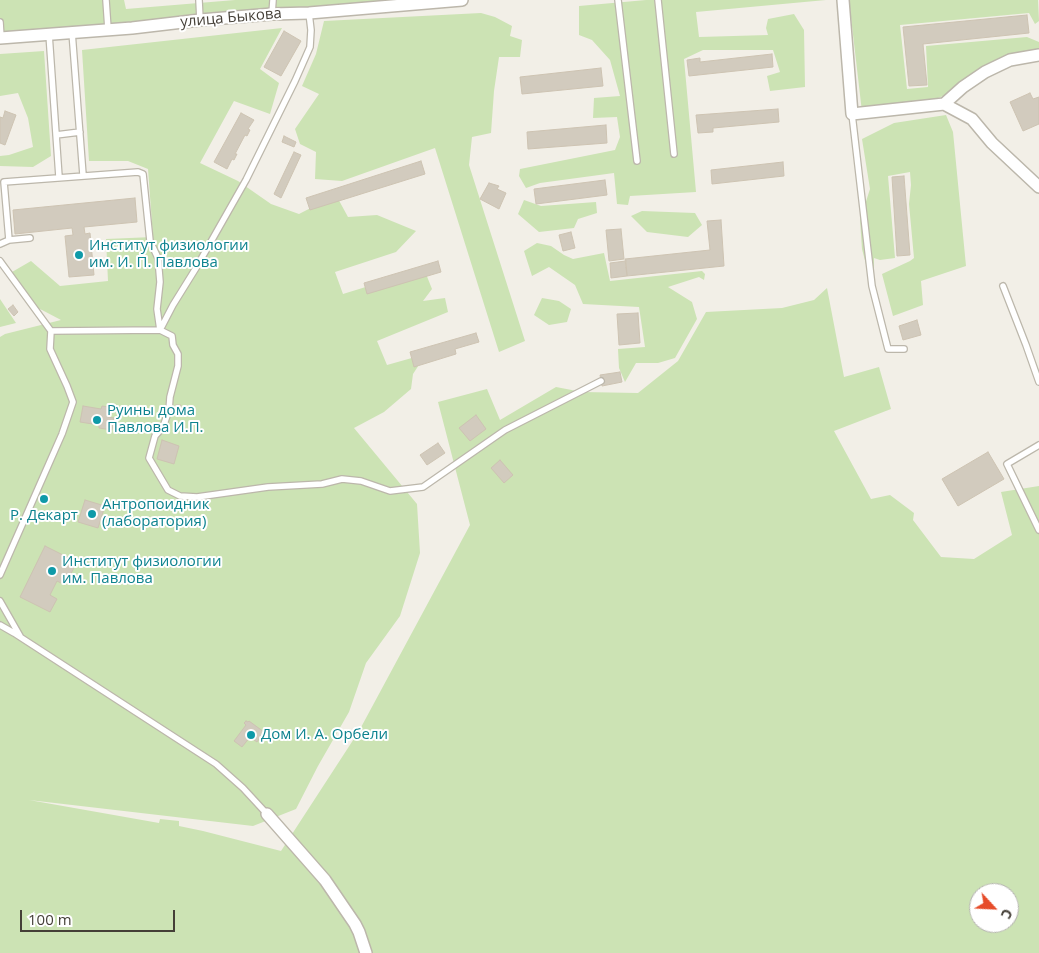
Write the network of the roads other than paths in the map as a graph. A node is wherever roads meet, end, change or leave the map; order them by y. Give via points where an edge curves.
1 (106, 0) edge
2 (199, 0) edge
3 (273, 0) edge
4 (456, 0) edge
5 (462, 0) edge
6 (618, 0) edge
7 (658, 0) edge
8 (844, 0) edge
9 (309, 13) junction
10 (272, 14) junction
11 (200, 20) junction
12 (0, 22) edge
13 (108, 30) junction
14 (72, 32) junction
15 (48, 34) junction
16 (1, 38) edge
17 (1039, 55) edge
18 (944, 104) junction
19 (852, 114) junction
20 (80, 132) junction
21 (56, 134) junction
22 (674, 154) dead end
23 (637, 161) dead end
24 (83, 175) junction
25 (59, 177) junction
26 (1039, 187) edge
27 (30, 238) dead end
28 (8, 240) junction
29 (0, 244) edge
30 (0, 261) edge
31 (1002, 286) dead end
32 (160, 330) junction
33 (51, 331) junction
34 (904, 349) dead end
35 (601, 381) dead end
36 (1039, 382) edge
37 (1039, 445) edge
38 (1039, 530) edge
39 (0, 576) edge
40 (0, 601) edge
41 (0, 625) edge
42 (23, 639) junction
43 (266, 814) joint
44 (366, 953) edge

1 - 13 lane
2 - 11 lane
3 - 10 lane
4 - 5 street, улица Быкова
4 - 9 street, улица Быкова
6 - 23 lane
7 - 22 lane
8 - 19 street
9 - 10 street, улица Быкова
9 - 32 lane via 310,47 295,81 246,180
10 - 11 street, улица Быкова
11 - 13 street, улица Быкова
12 - 16 lane
13 - 14 street, улица Быкова
14 - 15 street, улица Быкова
14 - 20 lane
15 - 16 street, улица Быкова
15 - 21 lane
17 - 18 street via 1010,60 985,72
18 - 19 street
18 - 26 street via 972,119 992,143
19 - 34 lane via 872,286 888,349
20 - 21 lane
20 - 24 lane
21 - 25 lane
24 - 25 lane
24 - 32 lane via 143,174 150,241 158,258
25 - 28 lane via 4,182
27 - 28 lane
28 - 29 lane
30 - 33 lane
31 - 36 lane
32 - 33 lane
32 - 35 lane via 172,336 178,366 169,410 149,458 168,490 180,496 322,484 342,479 361,480 390,491 423,487 505,430
33 - 39 lane via 50,349 73,402
37 - 38 lane via 1007,464
40 - 42 lane
41 - 42 lane
42 - 43 lane via 216,764
43 - 44 street via 325,880 355,924

